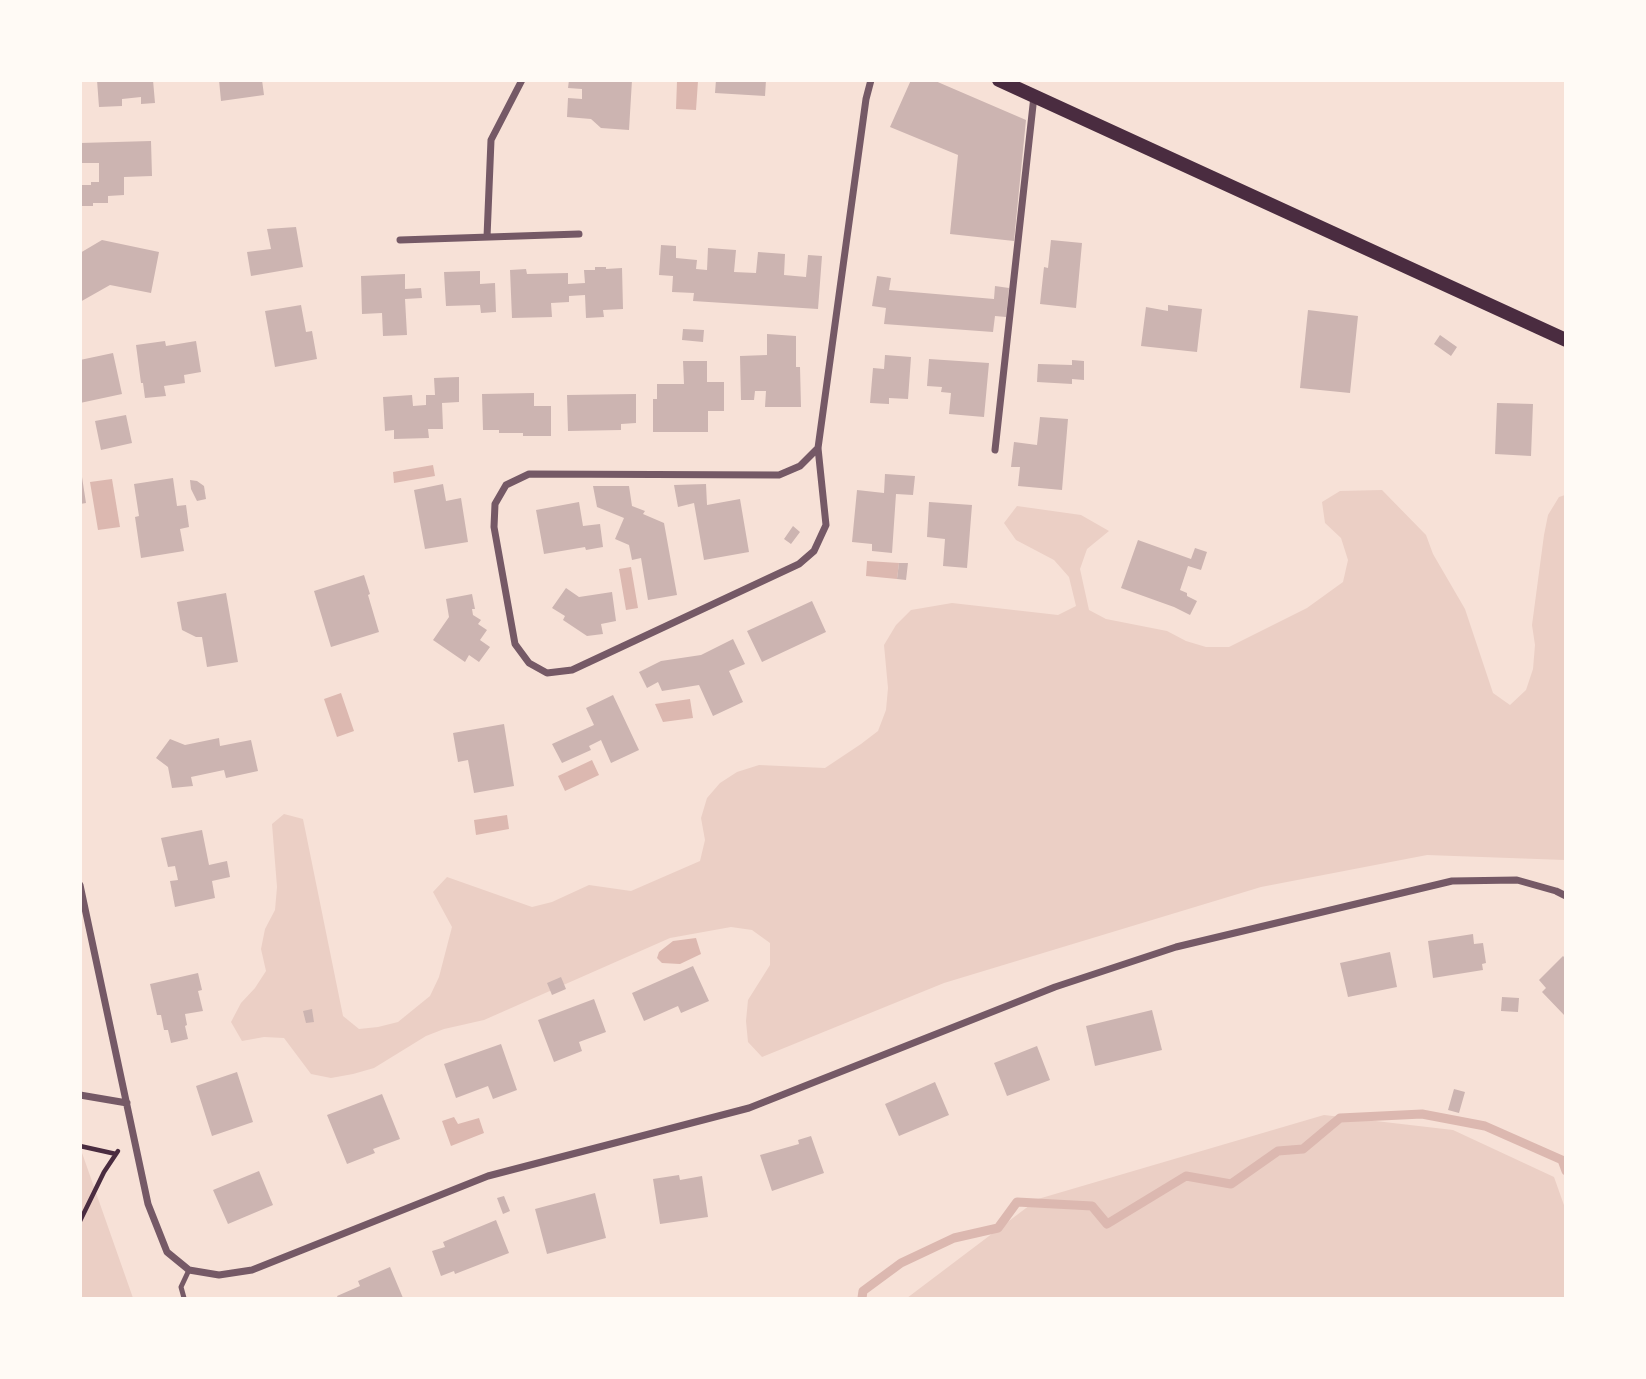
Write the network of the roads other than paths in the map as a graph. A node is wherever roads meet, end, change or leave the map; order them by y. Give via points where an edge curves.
1 (522, 80) edge
2 (871, 80) edge
3 (999, 80) edge
4 (1034, 96) junction
5 (579, 234) dead end
6 (487, 237) junction
7 (400, 240) dead end
8 (1566, 340) edge
9 (818, 448) junction
10 (995, 450) dead end
11 (80, 885) edge
12 (1566, 896) edge
13 (80, 1095) edge
14 (127, 1103) junction
15 (189, 1270) junction
16 (184, 1298) edge

1 - 6 street via 491,140
2 - 9 street
3 - 4 main road
4 - 8 main road
4 - 10 street
5 - 6 street
6 - 7 street
9 - 9 street via 826,525 814,551 799,564 572,670 547,673 529,663 515,644 494,527 495,504 506,485 530,474 779,475 800,466
11 - 14 street
12 - 15 street via 1517,880 1452,881 1176,947 1055,987 749,1108 488,1176 252,1270 219,1275
13 - 14 street
14 - 15 street via 148,1204 167,1252
15 - 16 lane via 181,1287

